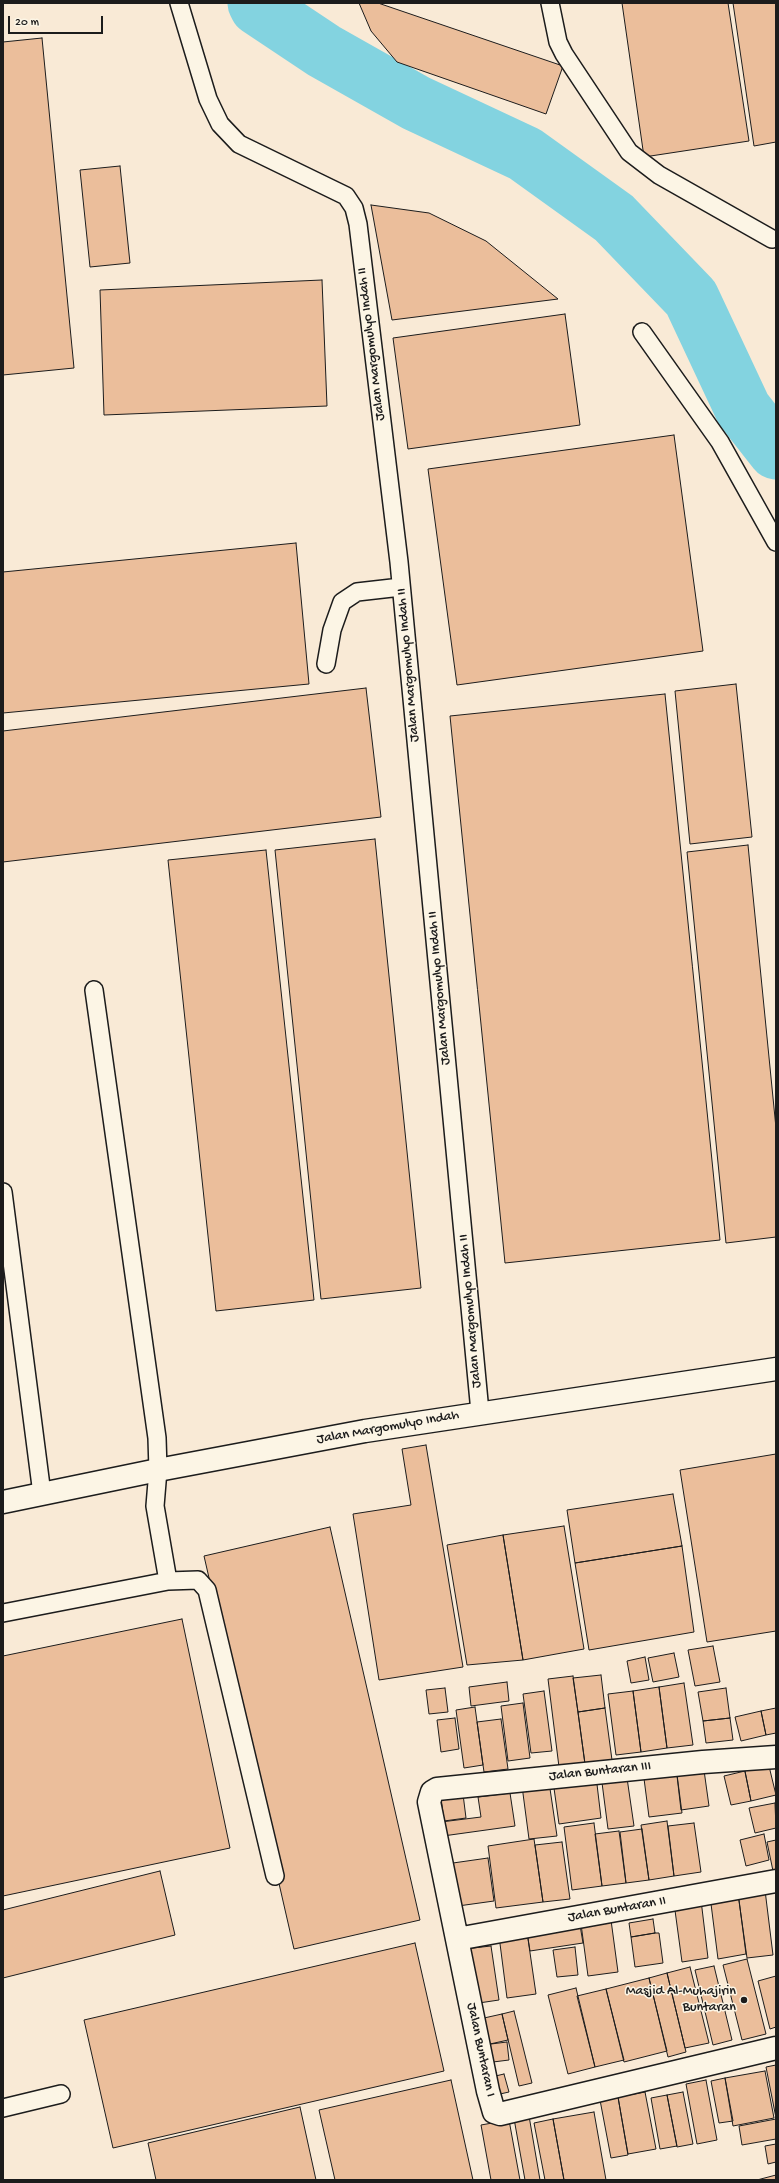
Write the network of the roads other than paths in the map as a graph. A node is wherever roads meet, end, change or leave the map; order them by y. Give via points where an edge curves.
1 (179, 3) edge
2 (550, 3) edge
3 (772, 239) dead end
4 (642, 332) dead end
5 (776, 542) edge
6 (401, 586) junction
7 (326, 664) dead end
8 (94, 990) dead end
9 (3, 1192) edge
10 (776, 1369) edge
11 (480, 1412) junction
12 (158, 1470) junction
13 (42, 1494) junction
14 (3, 1502) edge
15 (168, 1581) junction
16 (3, 1613) edge
17 (776, 1757) edge
18 (430, 1798) joint
19 (275, 1876) dead end
20 (776, 1881) edge
21 (457, 1940) junction
22 (776, 2048) edge
23 (62, 2094) dead end
24 (3, 2108) edge

1 - 6 lane, Jalan Margomulyo Indah II via 208,99 220,124 239,144 346,196 354,208
2 - 3 lane via 558,42 564,54 629,152 659,174
4 - 5 lane via 720,442
6 - 7 lane via 356,592 342,602 332,630
6 - 11 lane, Jalan Margomulyo Indah II
8 - 12 lane via 157,1438
9 - 13 lane
10 - 11 street, Jalan Margomulyo Indah
11 - 12 street, Jalan Margomulyo Indah
12 - 13 street, Jalan Margomulyo Indah
12 - 15 lane via 155,1506
13 - 14 street, Jalan Margomulyo Indah
15 - 16 lane
15 - 19 lane via 198,1580 207,1590
17 - 18 street, Jalan Buntaran III via 437,1789 432,1792
18 - 21 street, Jalan Buntaran I
20 - 21 street, Jalan Buntaran II
21 - 22 street, Jalan Buntaran I via 494,2112 500,2114
23 - 24 lane

